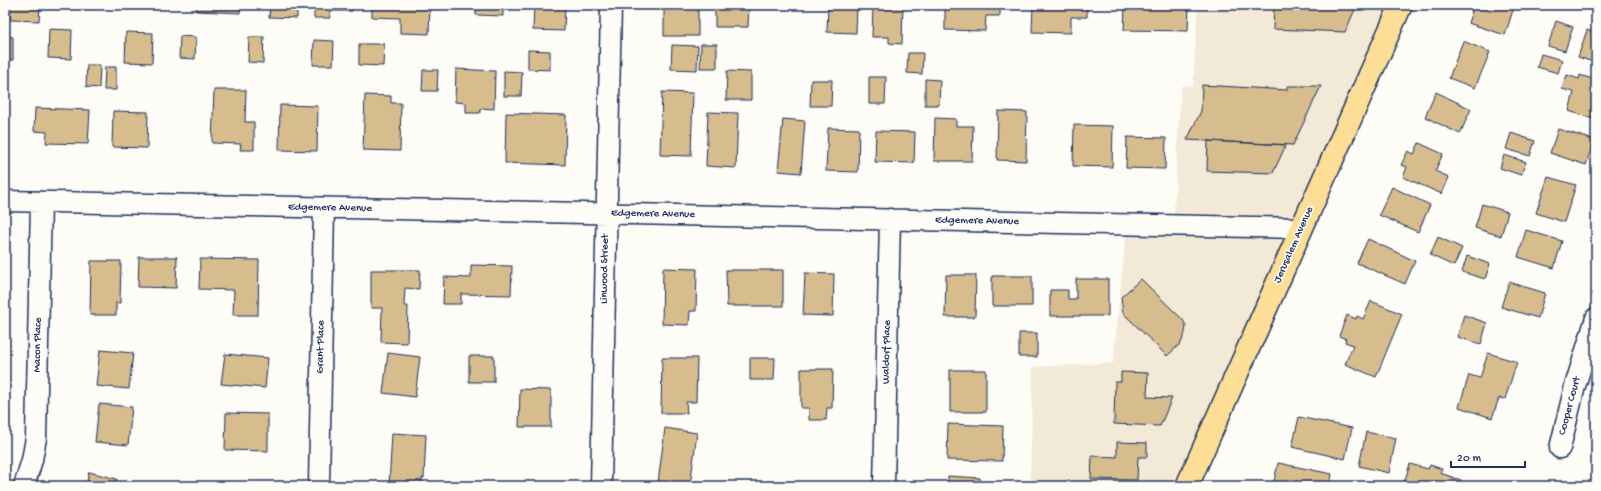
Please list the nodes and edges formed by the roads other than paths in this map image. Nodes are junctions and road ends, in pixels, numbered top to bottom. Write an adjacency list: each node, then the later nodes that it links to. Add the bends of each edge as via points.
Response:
1 (611, 5): 6 (street, Linwood Street)
2 (1401, 5): 8 (main road, Jerusalem Avenue)
3 (5, 201): 4 (street, Edgemere Avenue)
4 (41, 202): 5 (street, Edgemere Avenue); 11 (street, Macon Place, via 36,438)
5 (324, 208): 6 (street, Edgemere Avenue); 12 (street, Grant Place)
6 (606, 213): 7 (street, Edgemere Avenue); 13 (street, Linwood Street)
7 (890, 219): 8 (street, Edgemere Avenue); 14 (street, Waldorf Place)
8 (1302, 228): 15 (main road, Jerusalem Avenue)
9 (1596, 318): 10 (street, Cooper Court, via 1575,386)
10 (1560, 448)
11 (24, 486)
12 (319, 486)
13 (601, 486)
14 (884, 486)
15 (1187, 486)

